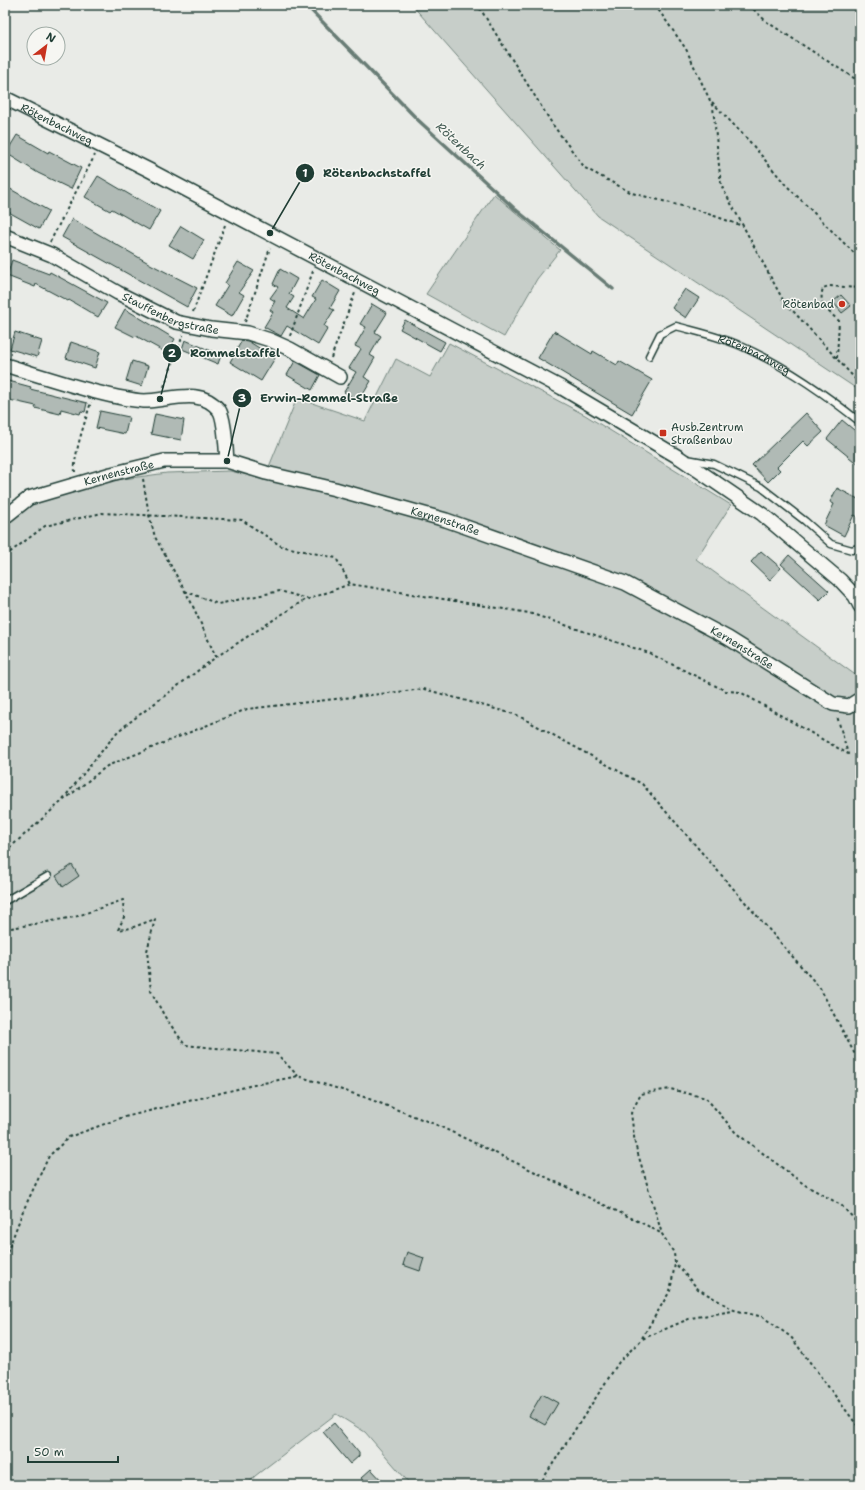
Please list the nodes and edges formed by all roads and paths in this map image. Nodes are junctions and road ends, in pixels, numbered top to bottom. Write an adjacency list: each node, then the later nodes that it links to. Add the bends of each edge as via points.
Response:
1 (474, 5): 9 (path, via 481,10 553,124 585,168 632,193 697,210)
2 (655, 5): 6 (path, via 686,49)
3 (749, 5): 4 (path, via 767,22)
4 (860, 82)
5 (5, 98): 7 (street, Rötenbachweg)
6 (710, 100): 9 (path, via 713,107 721,184); 14 (path, via 785,184)
7 (100, 145): 8 (street, Rötenbachweg); 12 (path)
8 (230, 213): 10 (street, Rötenbachweg); 17 (path)
9 (743, 226): 21 (path, via 783,300)
10 (274, 235): 13 (street, Rötenbachweg); 18 (path)
11 (5, 236): 12 (street, Stauffenbergstraße)
12 (45, 252): 17 (street, Stauffenbergstraße, via 124,296 176,322)
13 (318, 258): 15 (street, Rötenbachweg); 19 (path)
14 (860, 259)
15 (360, 281): 23 (path); 29 (street, Rötenbachweg, via 562,388)
16 (860, 288): 21 (path, via 823,288 823,306 839,321)
17 (188, 324): 18 (street, Stauffenbergstraße); 27 (path)
18 (241, 332): 19 (street, Stauffenbergstraße)
19 (286, 347): 23 (street, Stauffenbergstraße)
20 (649, 356): 28 (lane, Rötenbachweg, via 660,334 676,326 695,331 741,346 796,376)
21 (837, 359): 25 (path)
22 (5, 365): 26 (street)
23 (326, 369): 24 (street, Stauffenbergstraße)
24 (340, 377)
25 (860, 384)
26 (94, 391): 27 (street, via 120,398); 32 (path, via 74,467)
27 (160, 400): 30 (street, via 190,396 206,399 220,411)
28 (860, 422)
29 (680, 458): 35 (lane, Rötenbachweg, via 714,464 760,487 831,544 852,550); 40 (street, Rötenbachweg, via 762,514 840,580 855,596)
30 (227, 461): 31 (street, Kernenstraße, via 164,461); 43 (street, Kernenstraße, via 446,520 625,583 728,638)
31 (141, 467): 32 (street, Kernenstraße); 33 (path)
32 (76, 484): 34 (street, Kernenstraße, via 29,498)
33 (149, 515): 36 (path, via 102,513 45,526); 37 (path, via 242,520 281,546 336,558); 38 (path, via 155,538)
34 (5, 517)
35 (860, 548)
36 (5, 556)
37 (350, 584): 39 (path); 43 (path, via 529,613 642,651 726,691 740,692 848,754)
38 (185, 591): 39 (path, via 218,604 280,591); 41 (path)
39 (309, 599): 41 (path)
40 (860, 606)
41 (216, 657): 44 (path, via 118,731)
42 (860, 699): 43 (street, via 849,706)
43 (833, 704)
44 (60, 803): 45 (path); 49 (path, via 107,766 247,709 424,689 517,715 642,784 820,988)
45 (5, 852)
46 (48, 876): 47 (lane)
47 (5, 901)
48 (5, 929): 50 (path, via 75,917 123,900 124,917 118,930 155,919 147,951 150,991 185,1045 277,1054)
49 (860, 1064)
50 (298, 1076): 52 (path, via 364,1097 437,1125); 53 (path, via 121,1118 69,1137 49,1156)
51 (860, 1225): 52 (path, via 841,1205 805,1185 736,1133 706,1098 670,1089 641,1094 631,1113 635,1144)
52 (662, 1234): 54 (path, via 674,1253)
53 (5, 1258)
54 (675, 1264): 55 (path, via 698,1289); 56 (path, via 670,1291)
55 (734, 1310): 56 (path, via 691,1318); 57 (path, via 763,1317 791,1338)
56 (642, 1339): 58 (path, via 619,1362)
57 (860, 1429)
58 (539, 1485)

